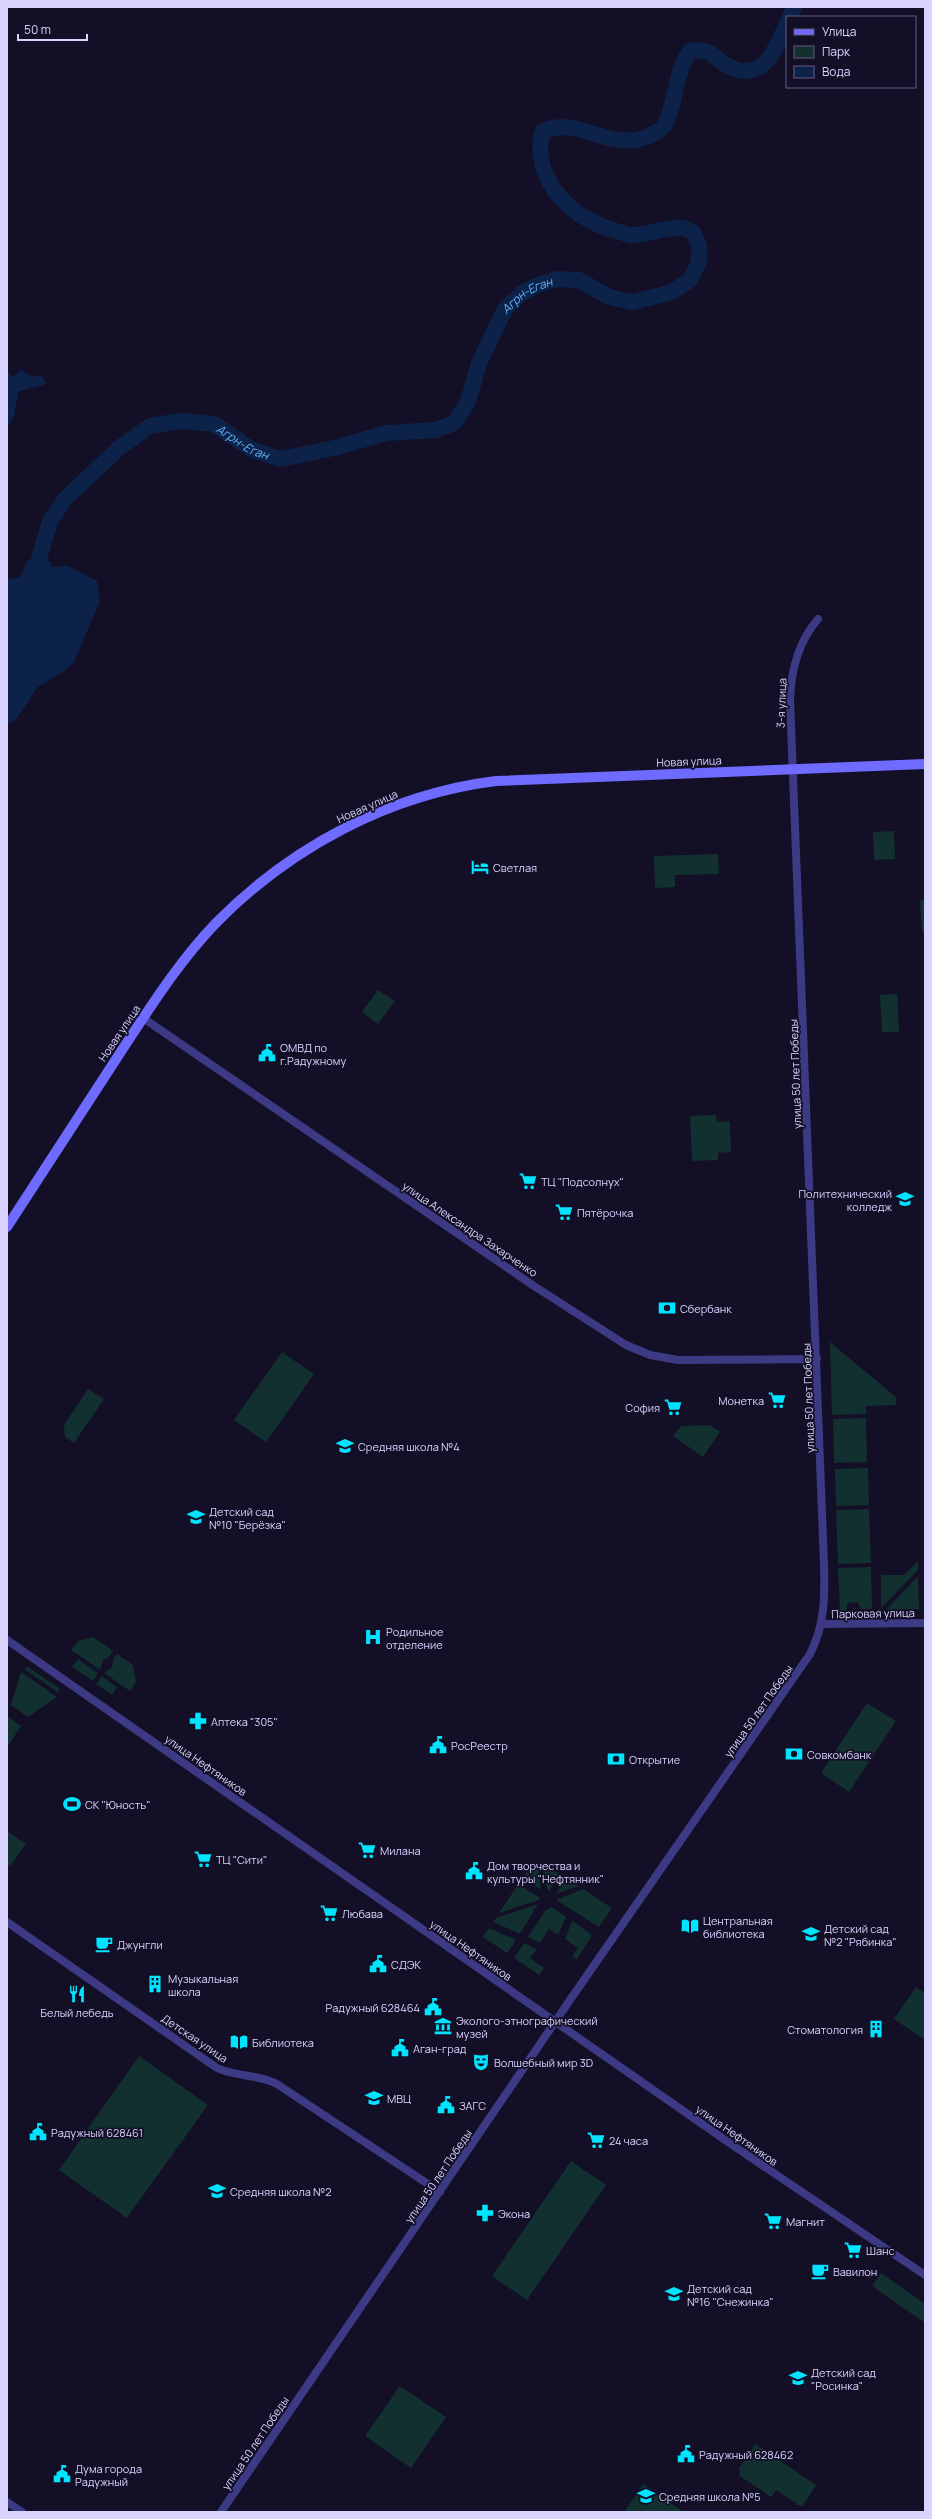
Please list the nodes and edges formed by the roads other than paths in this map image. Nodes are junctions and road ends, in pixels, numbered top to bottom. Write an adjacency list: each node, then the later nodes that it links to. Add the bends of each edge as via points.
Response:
1 (818, 619): 3 (street, 3-я улица, via 802,643 791,681 790,716)
2 (925, 764): 3 (street, Новая улица)
3 (794, 769): 4 (street, Новая улица, via 496,781 459,786 401,803 316,844 256,886 216,922); 6 (street, улица 50 лет Победы)
4 (143, 1018): 5 (street, Новая улица); 6 (street, улица Александра Захарченко, via 528,1282 626,1345 650,1355 678,1360)
5 (7, 1227)
6 (817, 1359): 8 (street, улица 50 лет Победы, via 825,1586)
7 (925, 1623): 8 (street, Парковая улица)
8 (822, 1624): 11 (street, улица 50 лет Победы, via 810,1654)
9 (7, 1640): 11 (street, улица Нефтяников)
10 (7, 1922): 12 (street, Детская улица, via 217,2068 231,2073 261,2077 277,2084)
11 (555, 2022): 12 (street, улица 50 лет Победы); 13 (street, улица Нефтяников)
12 (440, 2192): 16 (street, улица 50 лет Победы)
13 (925, 2275)
14 (7, 2502): 15 (street)
15 (22, 2512)
16 (221, 2512)

